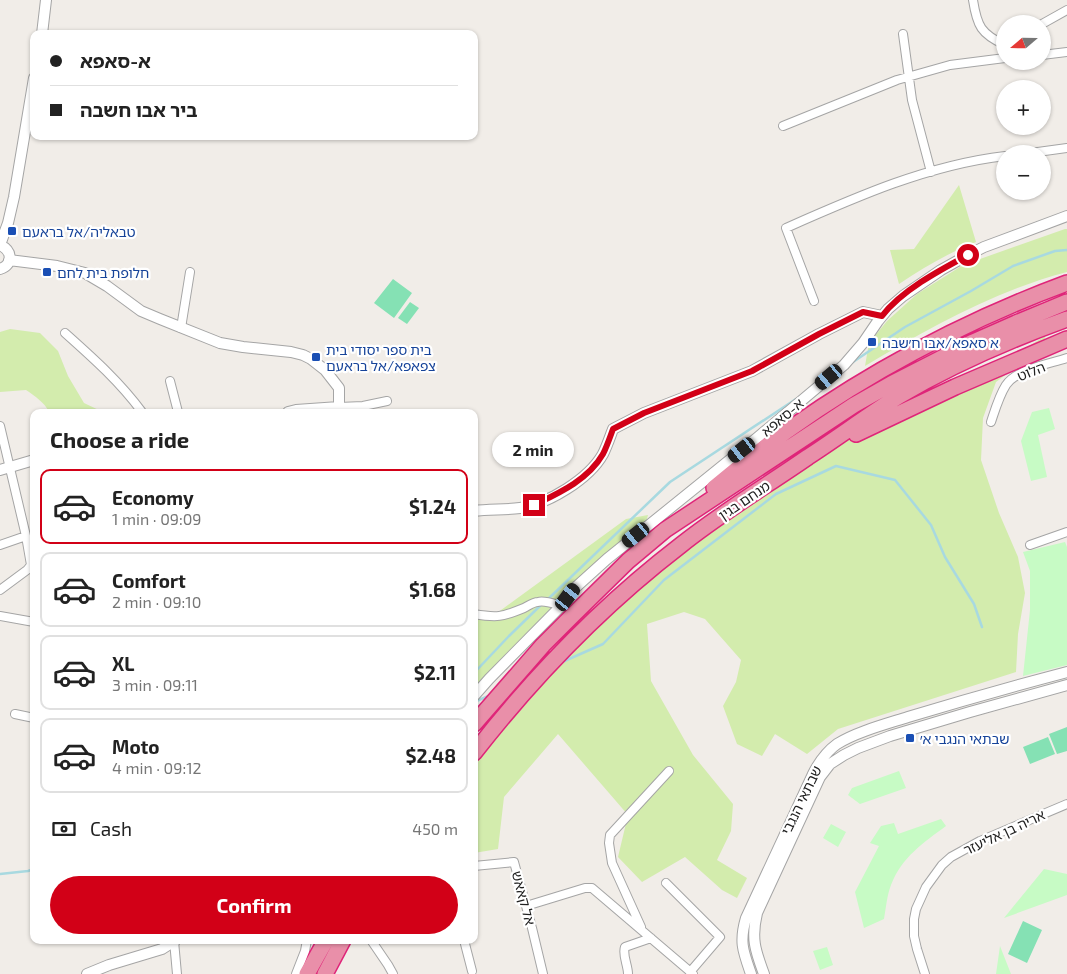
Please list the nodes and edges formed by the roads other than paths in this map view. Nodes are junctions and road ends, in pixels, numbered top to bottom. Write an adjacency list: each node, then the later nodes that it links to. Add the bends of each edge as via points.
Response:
1 (46, 0): 5 (street)
2 (973, 0): 7 (street, via 979,25)
3 (1067, 10): 4 (street)
4 (1051, 19)
5 (42, 30)
6 (903, 34): 11 (street)
7 (996, 41)
8 (1067, 52): 9 (street)
9 (1051, 54)
10 (996, 59): 11 (street, via 950,65)
11 (910, 77): 13 (street); 17 (street, via 912,100)
12 (30, 101): 19 (street, via 12,206)
13 (783, 126)
14 (1067, 148): 15 (street)
15 (1051, 150)
16 (996, 157): 17 (street, via 955,164)
17 (931, 172): 24 (street, via 862,195 786,228)
18 (1067, 216): 26 (street, א-סאפא, via 961,259 918,285)
19 (0, 245): 20 (street, via 9,252)
20 (9, 260): 21 (street); 28 (street, via 86,273 141,310)
21 (0, 269)
22 (190, 272): 28 (street)
23 (1067, 283): 44 (highway, via 928,343 864,380 790,428)
24 (814, 301)
25 (1067, 302): 44 (highway, מנחם בגין, via 973,342 892,384)
26 (882, 316): 43 (street, via 863,312 752,371 644,413 613,429 602,455 566,490 534,505); 52 (street, א-סאפא, via 844,365 607,559 576,587)
27 (1067, 319): 40 (highway, מנחם בגין, via 925,382 871,414)
28 (181, 328): 34 (street, via 220,343 291,352 311,359 339,388)
29 (65, 333): 35 (street, via 105,369)
30 (1067, 339): 40 (highway, via 955,387)
31 (1067, 358): 38 (street, הלוט, via 1013,377 1002,393)
32 (170, 381): 36 (street)
33 (387, 401): 34 (street)
34 (339, 407): 37 (street)
35 (140, 409)
36 (177, 409)
37 (310, 409)
38 (991, 422)
39 (0, 426): 42 (street)
40 (808, 458): 62 (highway, מנחם בגין, via 715,519 639,578 541,674)
41 (30, 461): 42 (street)
42 (5, 468): 46 (street)
43 (478, 511)
44 (665, 530): 61 (highway, מנחם בגין, via 571,617)
45 (1067, 532): 48 (street)
46 (26, 536): 47 (street); 49 (street)
47 (0, 545)
48 (1030, 545)
49 (30, 559)
50 (30, 566): 51 (street)
51 (0, 590)
52 (561, 606): 53 (street, via 544,601 505,616); 58 (street, א-סאפא)
53 (478, 615)
54 (0, 616): 55 (street)
55 (30, 621)
56 (1067, 672): 87 (street, שבתאי הנגבי, via 886,724 842,741 827,752 813,774 746,918 742,941)
57 (1067, 685): 88 (street, שבתאי הנגבי, via 890,736 851,751 830,764 820,777 757,913 754,939)
58 (478, 691)
59 (14, 714): 60 (street)
60 (30, 717)
61 (478, 719)
62 (478, 748)
63 (669, 771): 68 (street, via 610,835 612,863)
64 (1067, 804): 89 (street, אריה בן אליעזר, via 980,841 942,865 926,887 914,918 914,936)
65 (478, 866): 67 (street, אל קאאש, via 514,862)
66 (666, 883): 78 (street, via 720,937)
67 (526, 906): 68 (street, via 592,888); 85 (street, אל קאאש)
68 (643, 931): 69 (street)
69 (651, 938): 78 (street); 86 (street, via 625,947 623,952)
70 (170, 944): 79 (street)
71 (175, 944): 80 (street)
72 (306, 944): 81 (street)
73 (324, 944): 82 (highway)
74 (341, 944): 83 (highway)
75 (374, 944): 84 (street)
76 (465, 944): 77 (street)
77 (472, 972)
78 (692, 973)
79 (87, 974)
80 (178, 974)
81 (296, 974)
82 (307, 974)
83 (324, 974)
84 (393, 974)
85 (543, 974)
86 (628, 974)
87 (751, 974)
88 (764, 974)
89 (925, 974)

